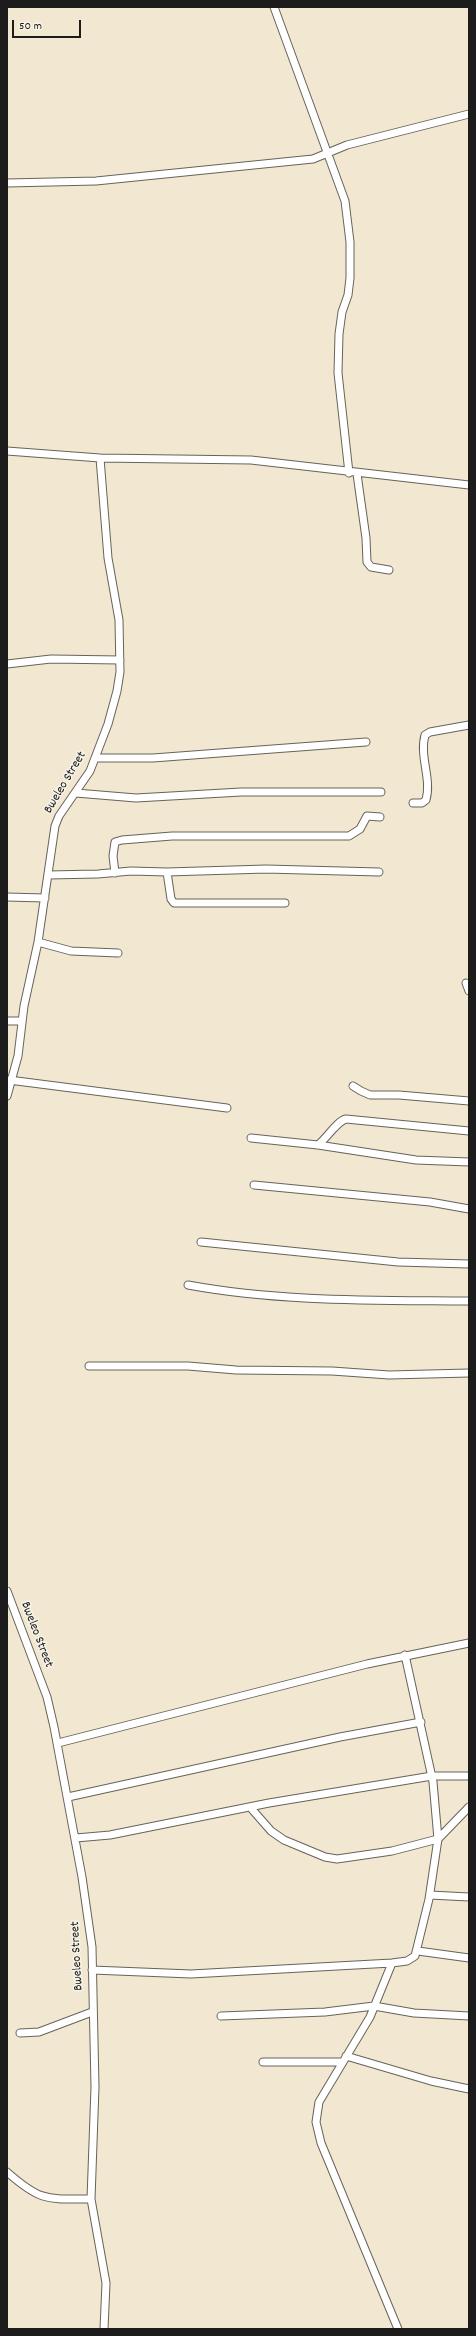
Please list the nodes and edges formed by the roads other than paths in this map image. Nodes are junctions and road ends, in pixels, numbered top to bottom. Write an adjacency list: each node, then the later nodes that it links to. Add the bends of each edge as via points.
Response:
1 (274, 7): 3 (street)
2 (469, 114): 3 (street)
3 (328, 152): 4 (street, via 313,159 96,181); 7 (street, via 345,201 350,242 348,295 342,312 338,373)
4 (7, 183)
5 (7, 451): 6 (street)
6 (100, 458): 7 (street, via 251,460); 11 (street, Bweleo Street, via 108,558 119,620)
7 (349, 473): 8 (street)
8 (357, 474): 9 (street); 10 (street, via 367,562 371,567)
9 (469, 485)
10 (389, 570)
11 (120, 660): 12 (street, via 51,659); 15 (street, Bweleo Street, via 117,691)
12 (7, 664)
13 (469, 725): 18 (street, via 425,735 428,795 422,803)
14 (366, 742): 15 (street, via 152,758)
15 (96, 758): 17 (street, Bweleo Street)
16 (381, 792): 17 (street, via 241,792 136,798)
17 (76, 793): 23 (street, Bweleo Street, via 55,826)
18 (413, 803)
19 (380, 817): 22 (street, via 367,816 360,829 349,836 172,836 122,840 115,842 113,848)
20 (167, 872): 21 (street, via 266,869); 22 (street); 26 (street, via 171,899 174,903)
21 (379, 872)
22 (115, 873): 23 (street)
23 (48, 875): 25 (street, Bweleo Street)
24 (7, 897): 25 (street)
25 (45, 898): 27 (street, Bweleo Street)
26 (285, 903)
27 (38, 942): 28 (street, via 71,951); 32 (street, Bweleo Street)
28 (118, 952)
29 (466, 983): 30 (street)
30 (469, 991)
31 (7, 1021): 32 (street)
32 (22, 1021): 33 (street, Bweleo Street, via 18,1056)
33 (9, 1080): 35 (street, Bweleo Street); 37 (street)
34 (354, 1086): 36 (street, via 370,1095)
35 (7, 1096)
36 (469, 1101)
37 (227, 1108)
38 (469, 1131): 40 (street, via 346,1119 339,1122 330,1135)
39 (251, 1138): 40 (street)
40 (318, 1145): 41 (street, via 416,1160)
41 (469, 1162)
42 (254, 1185): 43 (street, via 430,1202)
43 (469, 1209)
44 (201, 1242): 45 (street, via 383,1260)
45 (469, 1264)
46 (188, 1284): 47 (street, via 230,1293 284,1298)
47 (469, 1301)
48 (89, 1366): 49 (street, via 332,1370 389,1375)
49 (469, 1373)
50 (7, 1591): 54 (street, Bweleo Street, via 46,1697)
51 (469, 1643): 52 (street)
52 (405, 1655): 53 (street); 54 (street, via 227,1698)
53 (421, 1722): 55 (street); 57 (street, via 340,1737)
54 (58, 1743): 57 (street, Bweleo Street)
55 (432, 1776): 56 (street); 58 (street); 61 (street)
56 (469, 1776)
57 (68, 1797): 60 (street, Bweleo Street)
58 (250, 1807): 60 (street, via 110,1835); 61 (street, via 271,1831 284,1840 326,1857 350,1858 392,1851)
59 (469, 1807): 61 (street)
60 (76, 1838): 67 (street, Bweleo Street, via 92,1947)
61 (438, 1839): 62 (street)
62 (430, 1895): 63 (street); 64 (street)
63 (469, 1897)
64 (418, 1951): 65 (street); 66 (street, via 407,1961)
65 (469, 1958)
66 (392, 1963): 67 (street, via 191,1974); 68 (street)
67 (92, 1970): 69 (street, Bweleo Street)
68 (374, 2006): 70 (street, via 325,2012); 71 (street, via 414,2014); 73 (street)
69 (92, 2012): 72 (street, via 39,2032); 78 (street, Bweleo Street, via 95,2087)
70 (221, 2016)
71 (469, 2016)
72 (20, 2034)
73 (346, 2056): 75 (street); 76 (street, via 408,2075)
74 (263, 2062): 75 (street)
75 (342, 2062): 80 (street, via 319,2102 316,2122 321,2143)
76 (469, 2089)
77 (7, 2172): 78 (street, via 28,2191 38,2196)
78 (91, 2199): 79 (street, Bweleo Street, via 106,2283)
79 (104, 2329)
80 (398, 2329)

